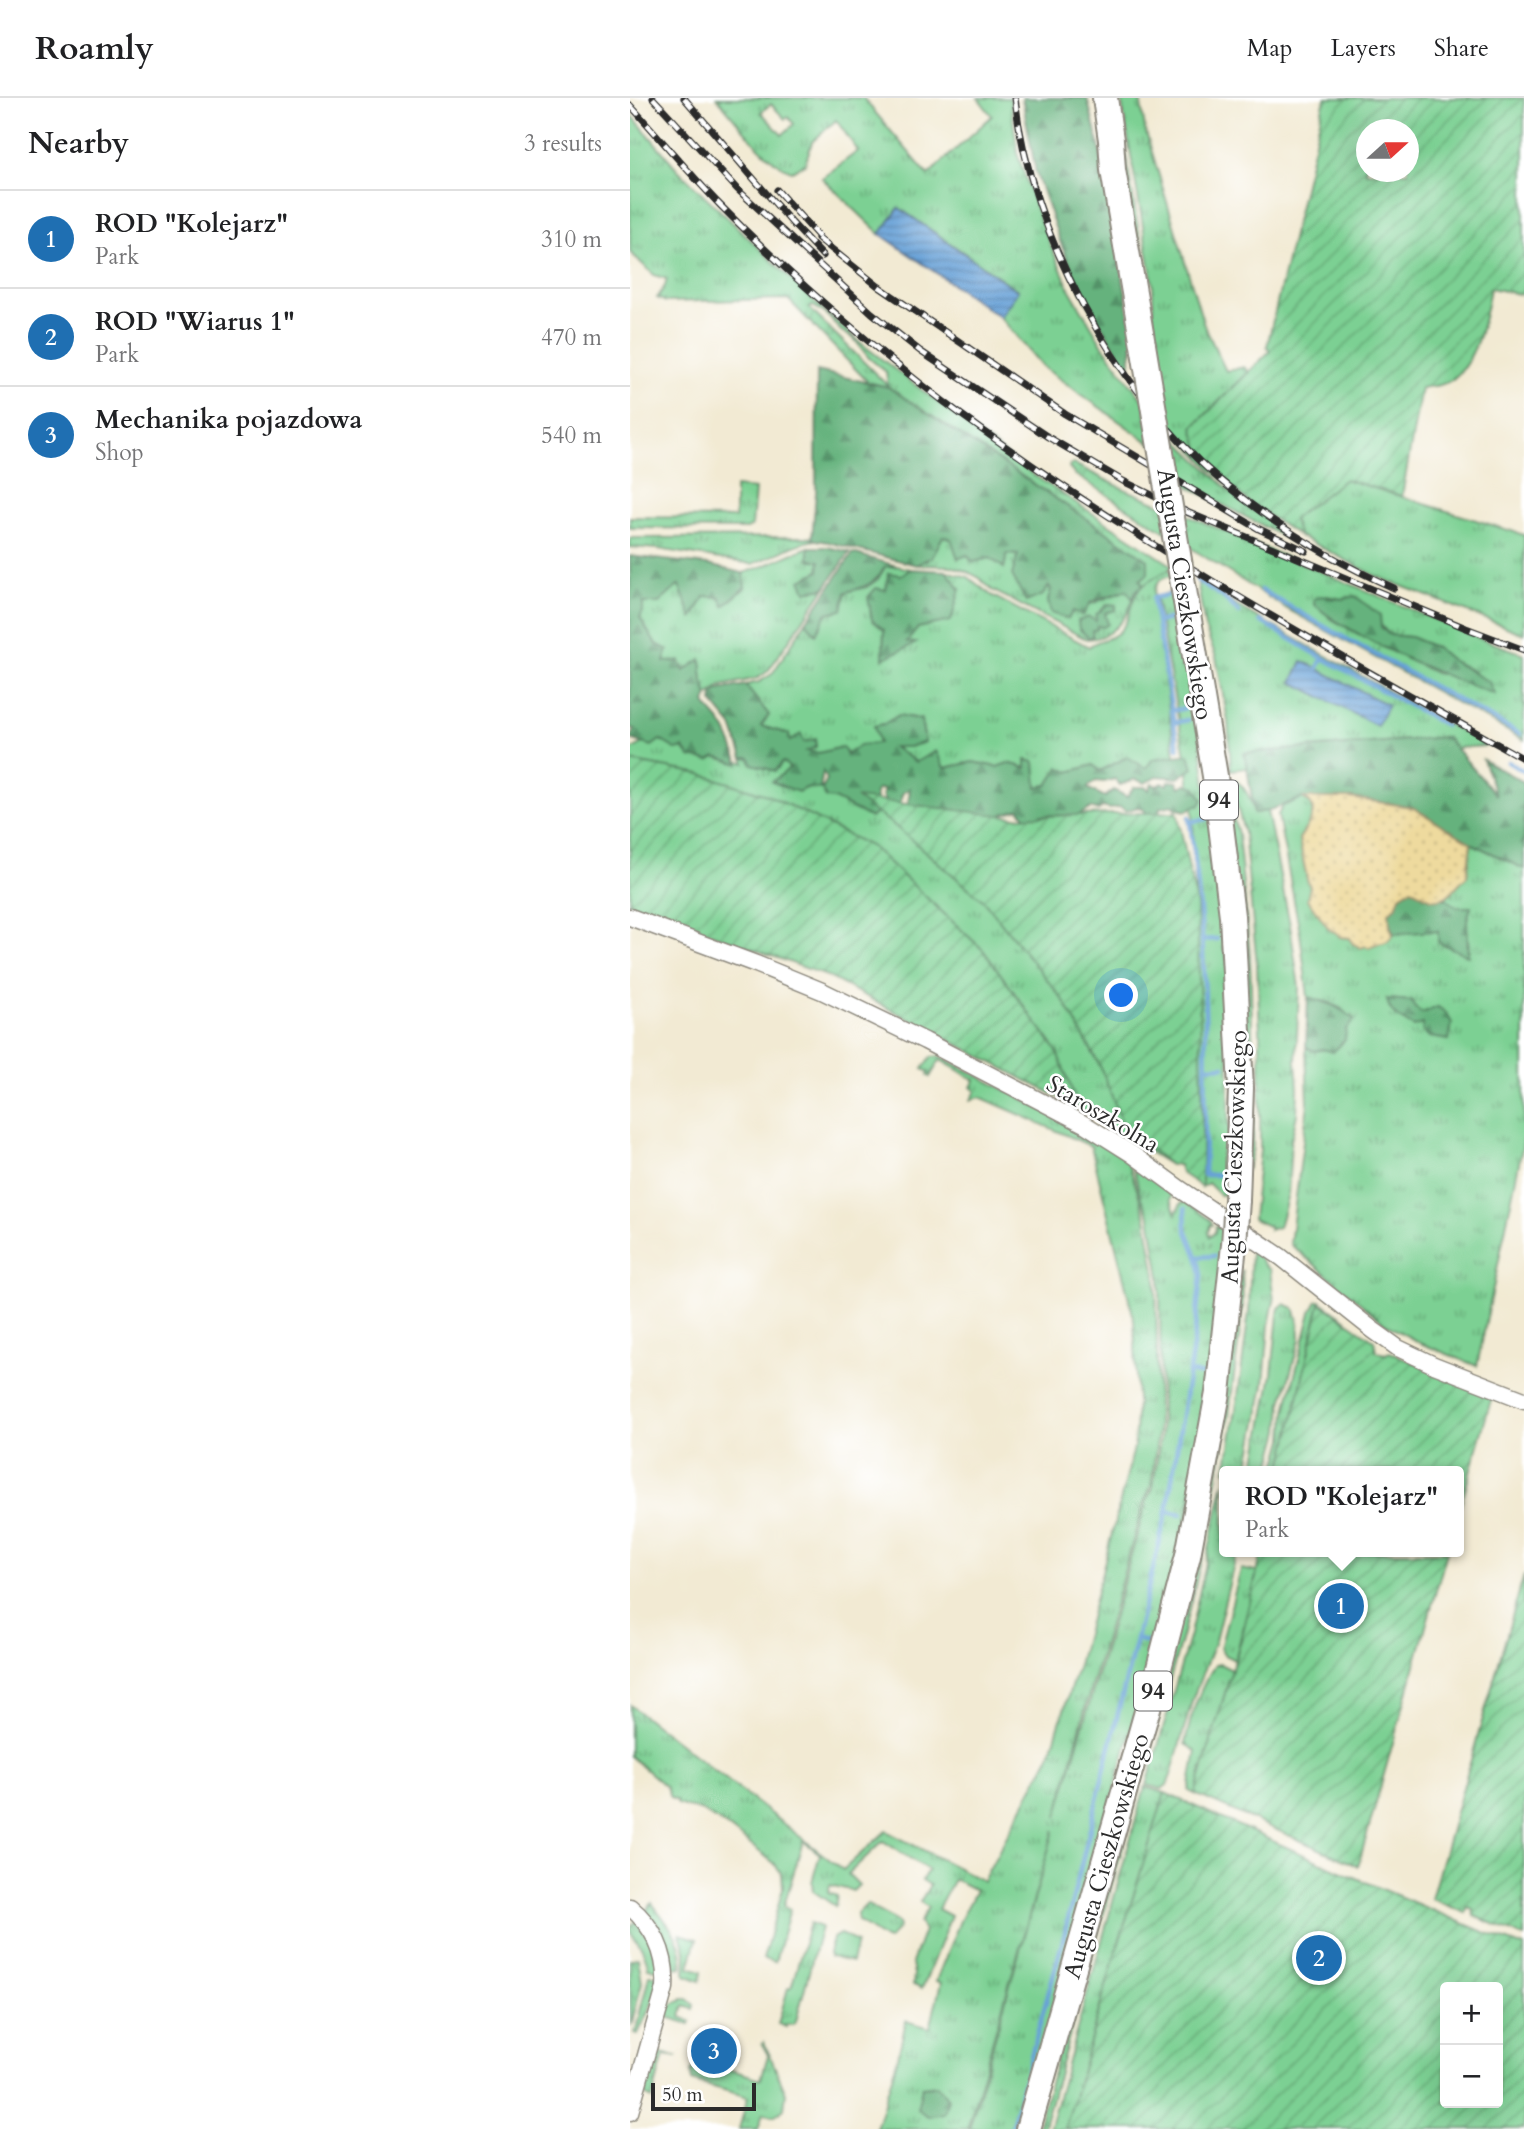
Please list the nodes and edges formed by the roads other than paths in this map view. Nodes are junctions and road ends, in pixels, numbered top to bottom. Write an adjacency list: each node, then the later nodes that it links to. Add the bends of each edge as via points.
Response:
1 (1090, 98): 3 (main road, Augusta Cieszkowskiego / 94)
2 (1105, 98): 3 (main road, Augusta Cieszkowskiego / 94)
3 (1113, 170): 8 (main road, Augusta Cieszkowskiego / 94, bridge, via 1215,776 1232,916 1241,1087 1237,1200 1218,1393 1188,1555)
4 (630, 917): 5 (street, Staroszkolna, via 822,991 1086,1125 1281,1257 1398,1348)
5 (1524, 1401)
6 (630, 1908): 7 (street, via 658,1941 666,1971)
7 (630, 2112)
8 (1028, 2129)

